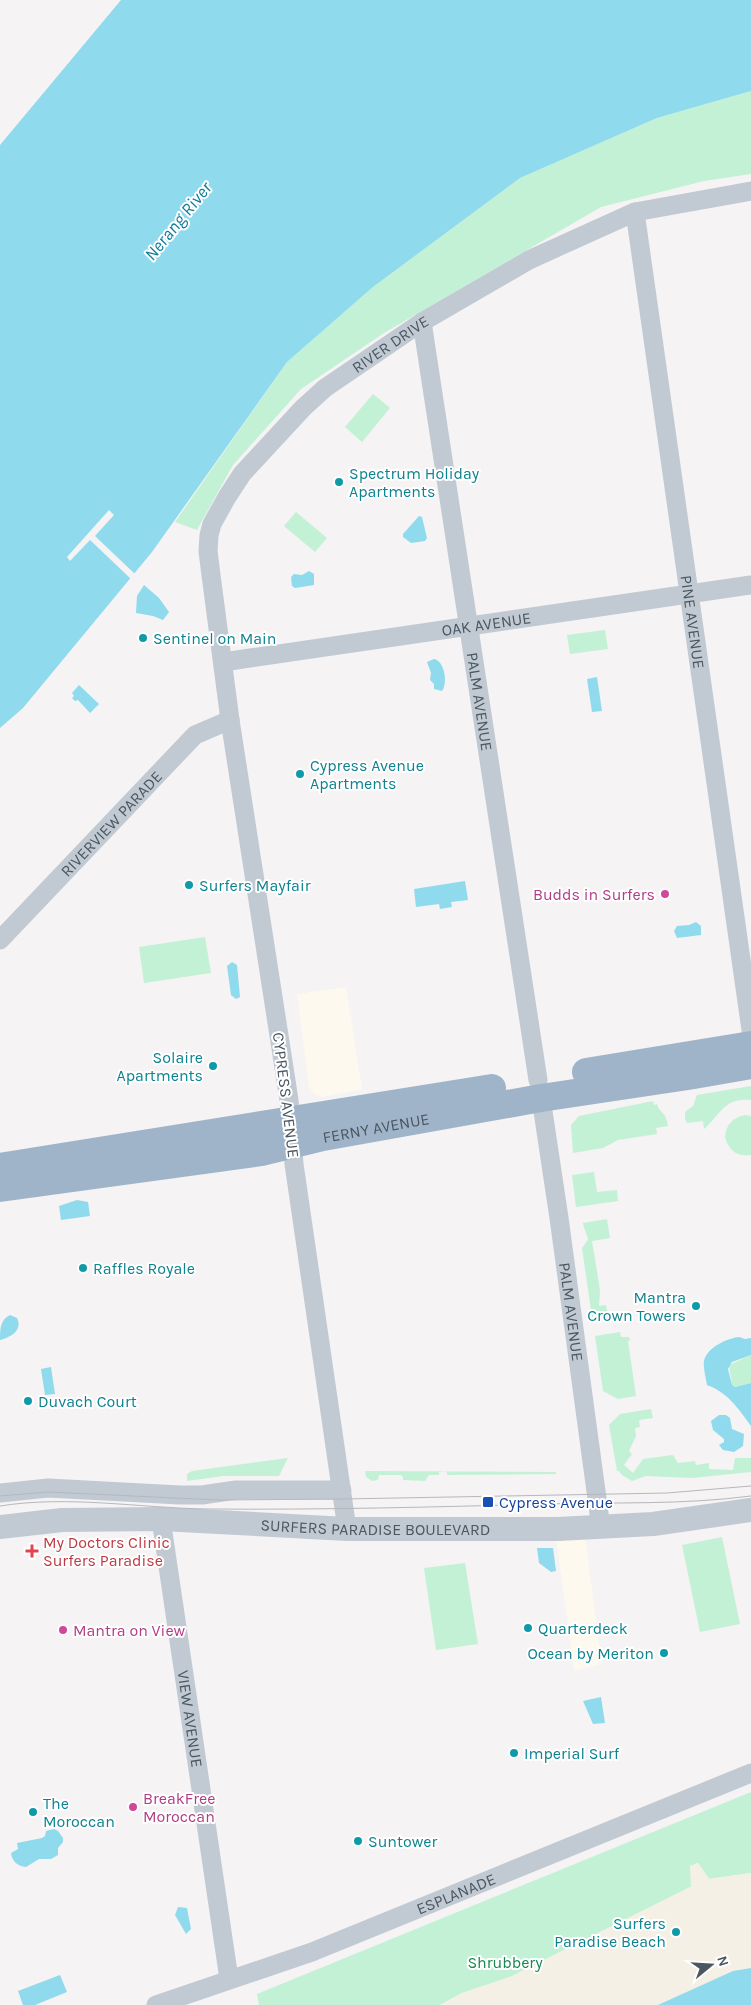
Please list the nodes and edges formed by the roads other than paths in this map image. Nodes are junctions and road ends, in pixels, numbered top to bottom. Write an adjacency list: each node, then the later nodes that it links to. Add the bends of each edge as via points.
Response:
1 (751, 191): 2 (street, RIVER DRIVE)
2 (635, 212): 3 (street, RIVER DRIVE, via 529,260); 5 (street, PINE AVENUE)
3 (422, 322): 6 (street, PALM AVENUE); 7 (street, RIVER DRIVE, via 325,388 242,474 227,497 212,524 208,551)
4 (751, 585): 5 (street, OAK AVENUE)
5 (688, 594): 6 (street, OAK AVENUE); 10 (street, PINE AVENUE)
6 (468, 626): 7 (street, OAK AVENUE); 13 (street, PALM AVENUE)
7 (223, 662): 8 (street, CYPRESS AVENUE)
8 (230, 720): 9 (street, RIVERVIEW PARADE, via 196,735); 14 (street, CYPRESS AVENUE)
9 (0, 940)
10 (751, 1030)
11 (751, 1045): 13 (highway, FERNY AVENUE)
12 (751, 1065): 13 (highway, FERNY AVENUE, via 688,1076)
13 (540, 1089): 14 (highway, FERNY AVENUE, via 323,1137); 22 (street, PALM AVENUE)
14 (292, 1132): 15 (highway, FERNY AVENUE); 16 (highway, FERNY AVENUE, via 262,1152); 17 (street, CYPRESS AVENUE)
15 (0, 1167)
16 (0, 1188)
17 (342, 1490): 18 (street, via 236,1490 180,1495 48,1488); 23 (street, CYPRESS AVENUE)
18 (0, 1493)
19 (751, 1510): 22 (street, SURFERS PARADISE BOULEVARD)
20 (161, 1519): 21 (street, SURFERS PARADISE BOULEVARD, via 62,1520); 23 (street, SURFERS PARADISE BOULEVARD); 25 (street, VIEW AVENUE)
21 (0, 1528)
22 (600, 1528): 23 (street, SURFERS PARADISE BOULEVARD)
23 (347, 1529)
24 (751, 1773): 25 (street, ESPLANADE, via 312,1952)
25 (229, 1979): 26 (street, ESPLANADE)
26 (156, 2005)

